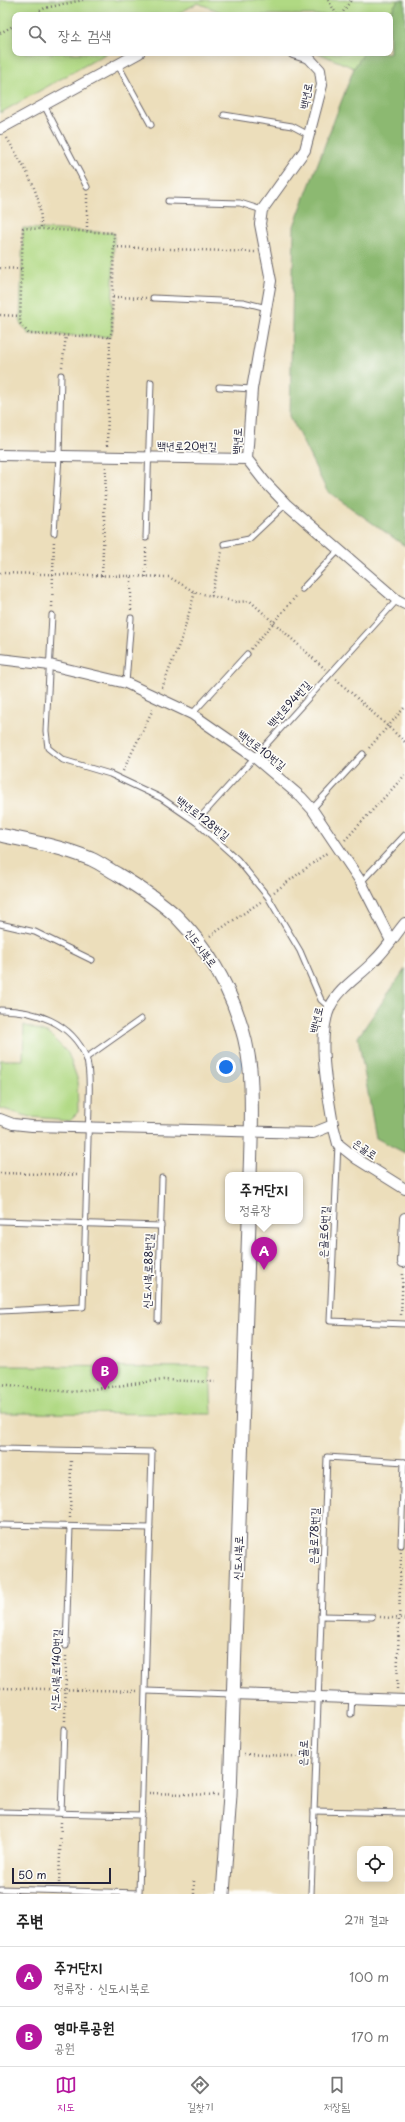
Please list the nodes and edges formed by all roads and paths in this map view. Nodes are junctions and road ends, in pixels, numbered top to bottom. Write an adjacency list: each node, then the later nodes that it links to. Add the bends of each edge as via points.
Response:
1 (83, 0): 4 (path)
2 (328, 0): 5 (path)
3 (351, 0): 6 (path)
4 (39, 12)
5 (335, 12)
6 (343, 12)
7 (12, 27): 8 (path)
8 (0, 33)
9 (134, 56): 11 (street)
10 (303, 56): 16 (street, 백년로, via 309,58 320,70 322,85)
11 (118, 65): 12 (street); 14 (lane)
12 (44, 105): 15 (street); 17 (lane)
13 (224, 115): 16 (lane, via 292,126)
14 (151, 125)
15 (1, 129): 20 (path, via 37,192 42,211)
16 (309, 134): 19 (street, 백년로, via 305,150)
17 (87, 187): 21 (path)
18 (168, 201): 19 (lane, via 240,202)
19 (262, 210): 23 (street, 백년로, via 260,224)
20 (41, 229): 21 (path); 25 (path, via 23,228)
21 (87, 231): 22 (path, via 114,233)
22 (114, 247): 23 (path); 26 (path)
23 (266, 252): 28 (street, 백년로, via 272,281)
24 (0, 268): 25 (path)
25 (22, 269): 30 (path)
26 (113, 297): 27 (path); 31 (path, via 110,337)
27 (153, 298): 28 (lane, via 243,302)
28 (267, 308): 35 (street, 백년로)
29 (0, 316): 30 (path)
30 (20, 316): 31 (path, via 20,323 29,334)
31 (66, 336): 32 (path)
32 (61, 375): 37 (lane)
33 (151, 382): 38 (lane, 백년로20번길)
34 (219, 387): 35 (lane)
35 (252, 389): 39 (street, 백년로)
36 (0, 455): 37 (street, 백년로20번길)
37 (59, 456): 38 (street, 백년로20번길); 41 (lane)
38 (150, 458): 39 (street, 백년로20번길); 42 (lane, 백년로20번길)
39 (247, 459): 40 (street, 백년로)
40 (286, 504): 43 (lane, via 249,540); 44 (street, 백년로)
41 (54, 533): 46 (path)
42 (146, 538): 48 (path)
43 (224, 544): 50 (path)
44 (340, 549): 49 (lane); 51 (street, 백년로)
45 (0, 574): 46 (path)
46 (53, 575): 47 (path); 52 (path)
47 (131, 576): 48 (path); 53 (path)
48 (146, 577): 50 (path, via 169,577 195,592)
49 (302, 589): 54 (path)
50 (211, 596): 54 (path, via 236,602 250,601)
51 (401, 602): 58 (lane, 백년로94번길)
52 (52, 615): 57 (lane)
53 (131, 618): 59 (lane)
54 (274, 622): 55 (path); 58 (path)
55 (247, 654): 61 (lane)
56 (0, 659): 57 (street, 백년로10번길)
57 (50, 665): 59 (street, 백년로10번길); 68 (lane, 백년로128번길, via 46,731 48,748 63,760 110,774 161,798)
58 (330, 674): 62 (path); 65 (lane, 백년로94번길)
59 (126, 683): 61 (street, 백년로10번길)
60 (405, 707): 62 (path)
61 (192, 714): 65 (street, 백년로10번길)
62 (388, 727): 63 (path); 64 (path)
63 (405, 742)
64 (363, 754): 67 (lane)
65 (254, 758): 67 (street, 백년로10번길); 68 (lane, 백년로94번길)
66 (405, 775): 71 (path, via 347,839)
67 (312, 809): 71 (street, 백년로10번길)
68 (196, 822): 73 (lane, 백년로128번길, via 237,859)
69 (0, 835): 77 (street, 신도시북로, via 43,844 91,859 138,886 176,916)
70 (405, 835): 72 (lane)
71 (338, 845): 72 (street, 백년로10번길); 73 (path)
72 (361, 882): 76 (street, 백년로10번길)
73 (268, 896): 77 (path); 79 (lane, 백년로128번길, via 300,951 321,1000)
74 (405, 923): 76 (street, 백년로)
75 (0, 924): 78 (lane, via 35,932)
76 (391, 941): 79 (street, 백년로, via 375,960 342,990)
77 (200, 943): 86 (street, 신도시북로, via 217,969 239,1018 250,1068)
78 (92, 960)
79 (330, 1008): 84 (street, 백년로, via 324,1035 324,1056)
80 (0, 1010): 82 (lane, via 39,1015 59,1025 76,1042)
81 (141, 1019): 82 (lane)
82 (86, 1058): 85 (lane, via 89,1074)
83 (0, 1119): 85 (street, via 26,1126)
84 (333, 1125): 86 (street, via 313,1133); 87 (street, 은골로)
85 (89, 1128): 86 (street); 90 (lane)
86 (252, 1133): 88 (street, 신도시북로)
87 (338, 1144): 92 (street, 은골로); 101 (lane, 은골로6번길, via 330,1321)
88 (250, 1172)
89 (0, 1173): 90 (path)
90 (87, 1176): 95 (lane)
91 (162, 1178): 97 (lane)
92 (405, 1189)
93 (405, 1218): 98 (street)
94 (0, 1221): 95 (lane, 신도시북로88번길)
95 (86, 1224): 97 (lane, 신도시북로88번길); 99 (lane, via 83,1307)
96 (249, 1224): 119 (street, 신도시북로)
97 (161, 1226): 100 (lane, 신도시북로88번길)
98 (403, 1262): 101 (path)
99 (0, 1311)
100 (158, 1320)
101 (403, 1324)
102 (215, 1382): 103 (path, via 163,1380 71,1392)
103 (0, 1384)
104 (0, 1449): 105 (lane)
105 (71, 1450): 108 (path); 109 (lane, via 152,1452)
106 (405, 1462): 110 (lane); 111 (lane, 은골로78번길, via 327,1457)
107 (0, 1525): 108 (lane)
108 (70, 1527): 109 (lane); 115 (lane, 신도시북로140번길)
109 (150, 1528): 118 (lane)
110 (401, 1544): 113 (path)
111 (321, 1616): 112 (lane); 120 (lane, 은골로78번길)
112 (372, 1617): 113 (path)
113 (399, 1618): 114 (path); 122 (path)
114 (405, 1618)
115 (66, 1646): 117 (path, 신도시북로140번길)
116 (0, 1688): 117 (path)
117 (65, 1690): 118 (path); 124 (path, 신도시북로140번길)
118 (146, 1691): 119 (lane); 127 (lane)
119 (233, 1694): 120 (street); 125 (street, 신도시북로)
120 (317, 1696): 121 (street); 126 (lane, 은골로)
121 (352, 1697): 122 (street); 123 (lane)
122 (401, 1700)
123 (351, 1714)
124 (64, 1729): 131 (lane)
125 (231, 1754): 126 (path); 128 (street, 신도시북로)
126 (315, 1757): 129 (lane, 은골로)
127 (142, 1793): 128 (path); 133 (lane)
128 (230, 1795): 138 (street, 신도시북로)
129 (314, 1811): 132 (lane); 139 (lane, 은골로)
130 (0, 1812): 131 (lane)
131 (61, 1813): 133 (lane); 136 (path)
132 (405, 1813)
133 (142, 1815): 136 (lane, via 139,1893)
134 (194, 1878): 137 (path)
135 (0, 1889): 136 (lane)
136 (59, 1891)
137 (194, 1894)
138 (223, 1894)
139 (311, 1894)

